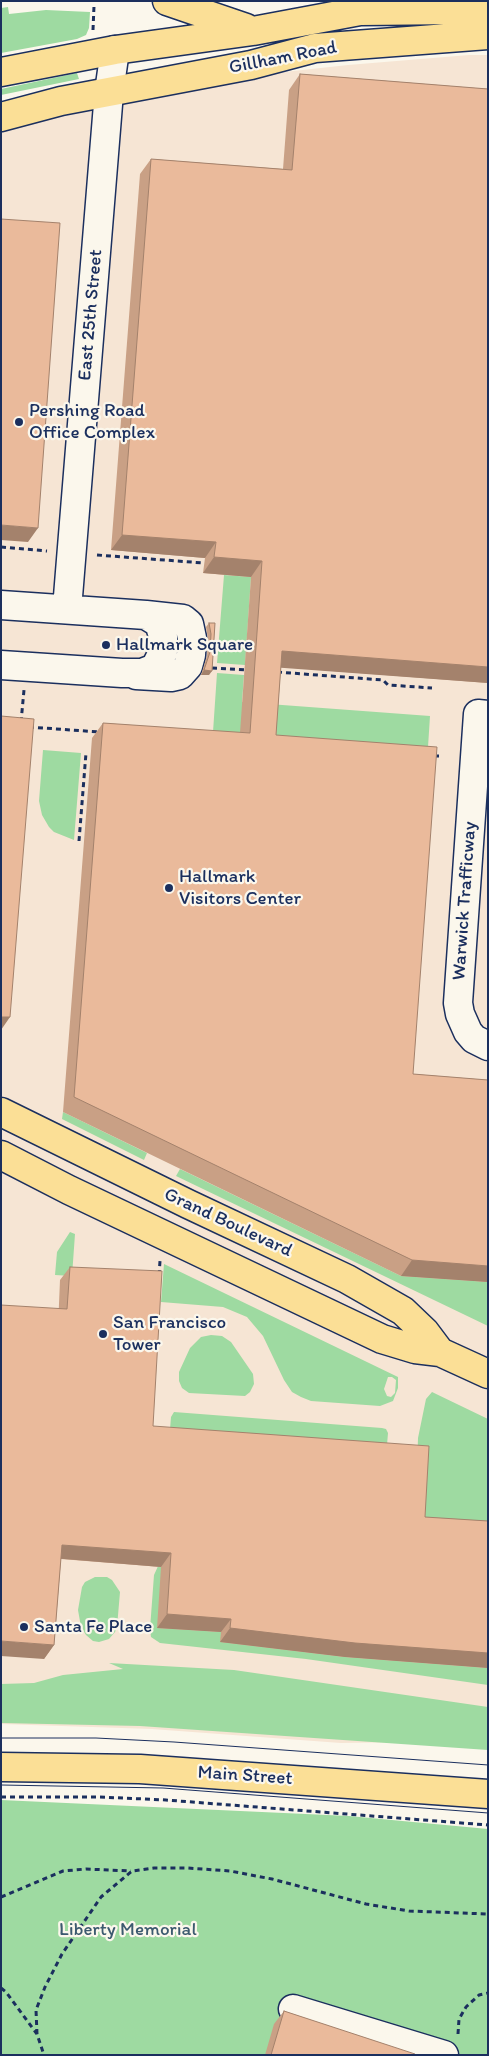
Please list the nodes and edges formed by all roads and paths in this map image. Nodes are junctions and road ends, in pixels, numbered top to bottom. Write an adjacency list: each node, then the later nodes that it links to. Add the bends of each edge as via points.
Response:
1 (167, 1): 6 (main road)
2 (395, 1): 4 (main road, Gillham Road)
3 (94, 6): 5 (path)
4 (475, 12): 6 (main road, Gillham Road, via 360,11)
5 (94, 30)
6 (253, 31): 8 (main road); 9 (main road, Gillham Road)
7 (488, 35): 8 (main road, Gillham Road)
8 (315, 48): 11 (main road, Gillham Road, via 251,65)
9 (115, 50): 10 (main road, Gillham Road); 11 (street, East 25th Street)
10 (1, 72)
11 (110, 92): 12 (main road, Gillham Road); 18 (street, East 25th Street)
12 (1, 116)
13 (1, 547): 14 (path)
14 (47, 551)
15 (97, 554): 16 (path)
16 (204, 563)
17 (1, 605): 18 (street)
18 (67, 609): 19 (street, via 146,615 159,623 163,636 162,652 155,668 142,673 122,674)
19 (1, 665)
20 (209, 668): 21 (path)
21 (256, 671)
22 (276, 672): 23 (path, via 383,680 388,684)
23 (432, 688)
24 (24, 689): 26 (path, via 21,726)
25 (483, 714): 33 (street, Warwick Trafficway, via 458,1003 468,1032)
26 (88, 731): 27 (path); 28 (path)
27 (106, 732)
28 (87, 738)
29 (86, 754): 32 (path)
30 (434, 756): 31 (path)
31 (443, 756)
32 (79, 842)
33 (488, 1046)
34 (1, 1112): 38 (main road, Grand Boulevard, via 346,1279 403,1311)
35 (1, 1156): 38 (main road, Grand Boulevard, via 382,1339 415,1349)
36 (160, 1258): 37 (path)
37 (159, 1276)
38 (440, 1352): 39 (main road, Grand Boulevard)
39 (488, 1374)
40 (1, 1767): 41 (main road, Main Street, via 140,1769)
41 (488, 1794)
42 (1, 1797): 43 (path, via 166,1800)
43 (488, 1825)
44 (132, 1871): 45 (path, via 63,1871); 46 (path, via 188,1868 230,1871 366,1904 409,1911); 50 (path, via 100,1897 62,1954 36,2010)
45 (1, 1897)
46 (488, 1914)
47 (1, 1988): 50 (path)
48 (488, 1993): 51 (path, via 479,1995 466,2007)
49 (293, 2008): 51 (street)
50 (37, 2034): 52 (path)
51 (451, 2047)
52 (44, 2055)

